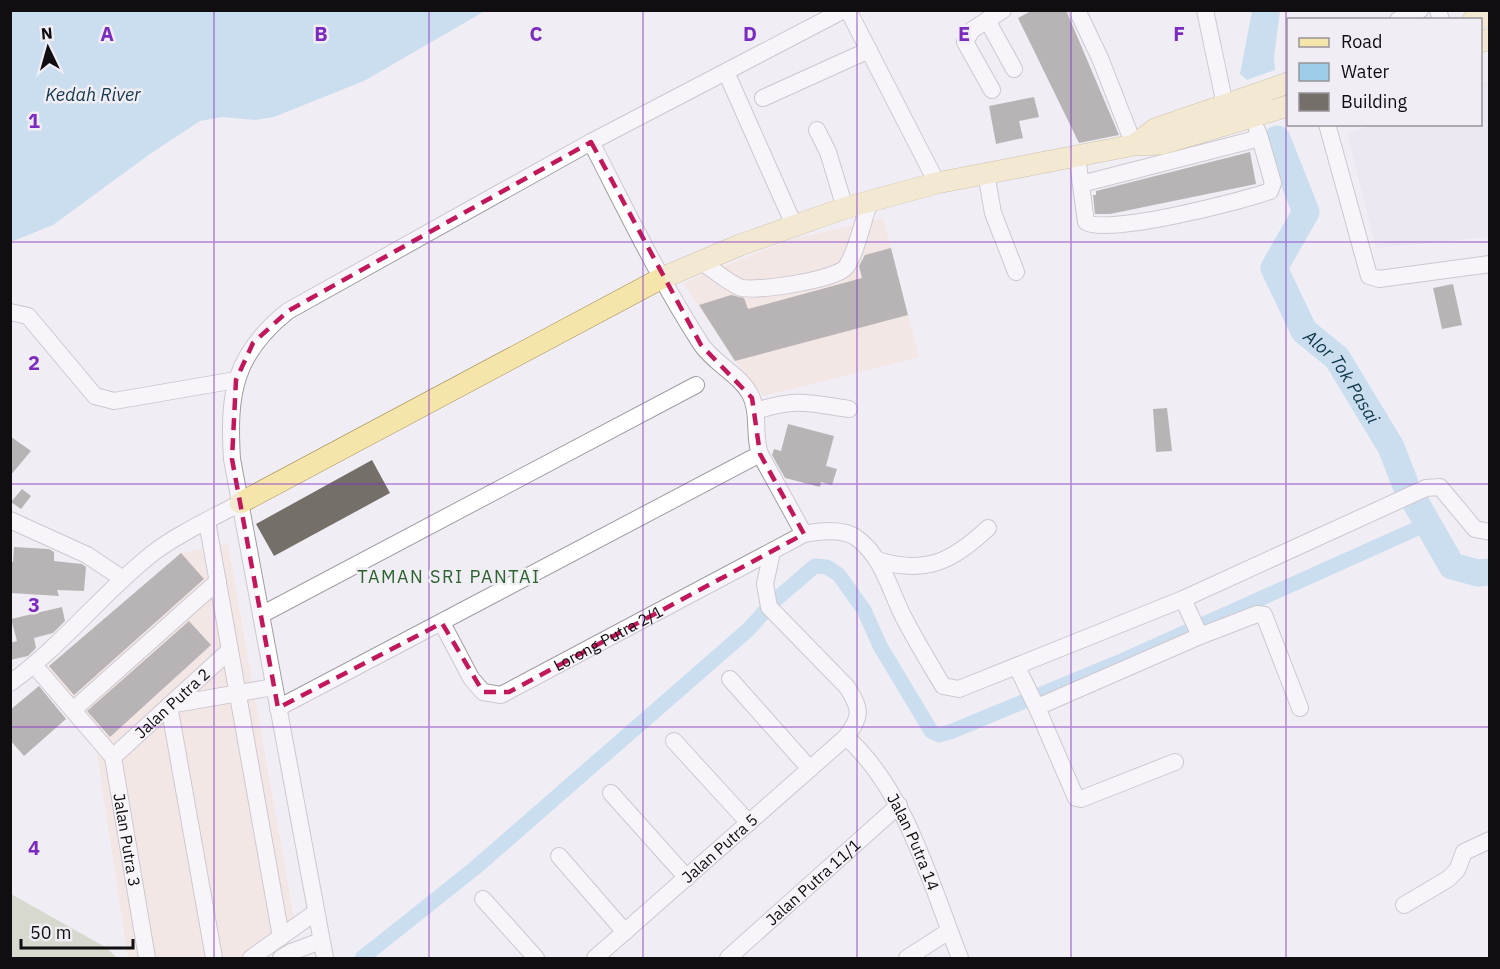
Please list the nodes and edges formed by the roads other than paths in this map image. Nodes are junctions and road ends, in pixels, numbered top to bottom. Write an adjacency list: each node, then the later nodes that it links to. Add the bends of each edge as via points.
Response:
1 (846, 10): 8 (street); 10 (street)
2 (1003, 10): 7 (street)
3 (1077, 10): 21 (street)
4 (1205, 10): 14 (street)
5 (1420, 10): 6 (street)
6 (1402, 18)
7 (987, 20): 9 (street); 12 (street, via 972,30 965,42)
8 (868, 50): 13 (street); 24 (street)
9 (1014, 69)
10 (726, 72): 20 (street); 28 (street)
11 (1287, 83): 14 (main road)
12 (992, 90)
13 (763, 98)
14 (1226, 105): 21 (main road, via 1155,129)
15 (1287, 106): 16 (main road)
16 (1254, 117): 19 (street); 21 (main road, via 1162,144)
17 (1328, 126): 30 (street, via 1369,276 1379,279)
18 (817, 130): 27 (street)
19 (1260, 138): 25 (street); 25 (street, via 1273,183 1267,193 1154,220 1094,226 1086,222)
20 (591, 142): 32 (street); 34 (street, via 288,311 254,343)
21 (1134, 145): 22 (main road)
22 (1077, 156): 23 (main road); 25 (street)
23 (986, 173): 24 (main road); 31 (street, via 990,205)
24 (937, 183): 26 (main road)
25 (1082, 184)
26 (870, 201): 27 (main road); 29 (street, via 849,261 840,272 747,289)
27 (845, 208): 28 (main road)
28 (794, 225): 29 (main road)
29 (700, 261): 32 (main road)
30 (1490, 264)
31 (1016, 272)
32 (662, 278): 37 (street, via 701,345 747,388); 39 (main road)
33 (10, 312): 34 (street, via 28,316 95,396 104,400)
34 (236, 380): 39 (street, via 231,438)
35 (696, 385): 50 (street)
36 (849, 409): 37 (street, via 799,401)
37 (756, 411): 38 (street)
38 (760, 454): 44 (street); 51 (street)
39 (240, 503): 41 (street); 50 (street)
40 (10, 520): 47 (street, via 87,555)
41 (207, 521): 47 (street, via 161,548); 48 (street)
42 (988, 528): 46 (street, via 945,561 898,567)
43 (1490, 532): 49 (street, via 1474,529 1440,487 1430,486)
44 (804, 534): 45 (street, Lorong Putra 2/1); 46 (street, via 848,534)
45 (771, 552): 51 (street, Lorong Putra 2/1, via 501,695 483,692 471,678); 65 (street, via 765,584 769,607 856,701 858,722)
46 (878, 560): 55 (street, via 903,616 943,686 959,689)
47 (123, 579): 54 (street)
48 (218, 581): 53 (street); 64 (street)
49 (1183, 599): 52 (street); 55 (street)
50 (261, 615): 58 (street)
51 (442, 623): 62 (street)
52 (1198, 630): 60 (street, via 1042,705); 63 (street, via 1264,615)
53 (230, 650): 59 (street); 61 (street, Jalan Putra 2)
54 (34, 666): 57 (street); 64 (street)
55 (1017, 667): 60 (street)
56 (730, 679): 69 (street)
57 (10, 683)
58 (274, 687): 59 (street); 62 (street)
59 (238, 694): 61 (street); 81 (street)
60 (1032, 699): 68 (street, via 1076,798)
61 (169, 705): 67 (street, Jalan Putra 2); 84 (street)
62 (278, 708): 78 (street)
63 (1300, 708)
64 (73, 710): 67 (street)
65 (846, 737): 69 (street, Jalan Putra 5); 71 (street, Jalan Putra 14, via 874,766)
66 (674, 741): 72 (street)
67 (113, 757): 83 (street, Jalan Putra 3)
68 (1175, 762)
69 (810, 769): 72 (street, Jalan Putra 5)
70 (611, 793): 75 (street)
71 (899, 805): 79 (street, Jalan Putra 14); 90 (street, Jalan Putra 11/1)
72 (748, 824): 75 (street, Jalan Putra 5)
73 (1490, 840): 77 (street, via 1464,852 1457,870 1448,879)
74 (559, 856): 80 (street)
75 (687, 878): 80 (street, Jalan Putra 5)
76 (483, 899): 88 (street)
77 (1404, 905)
78 (316, 912): 81 (street); 82 (street)
79 (949, 931): 91 (street); 92 (street, Jalan Putra 14)
80 (625, 932): 89 (street, Jalan Putra 5)
81 (281, 937): 85 (street)
82 (321, 941): 86 (street); 87 (street)
83 (147, 958)
84 (214, 958)
85 (251, 958)
86 (281, 958)
87 (325, 958)
88 (536, 958)
89 (595, 958)
90 (728, 958)
91 (908, 958)
92 (960, 958)

